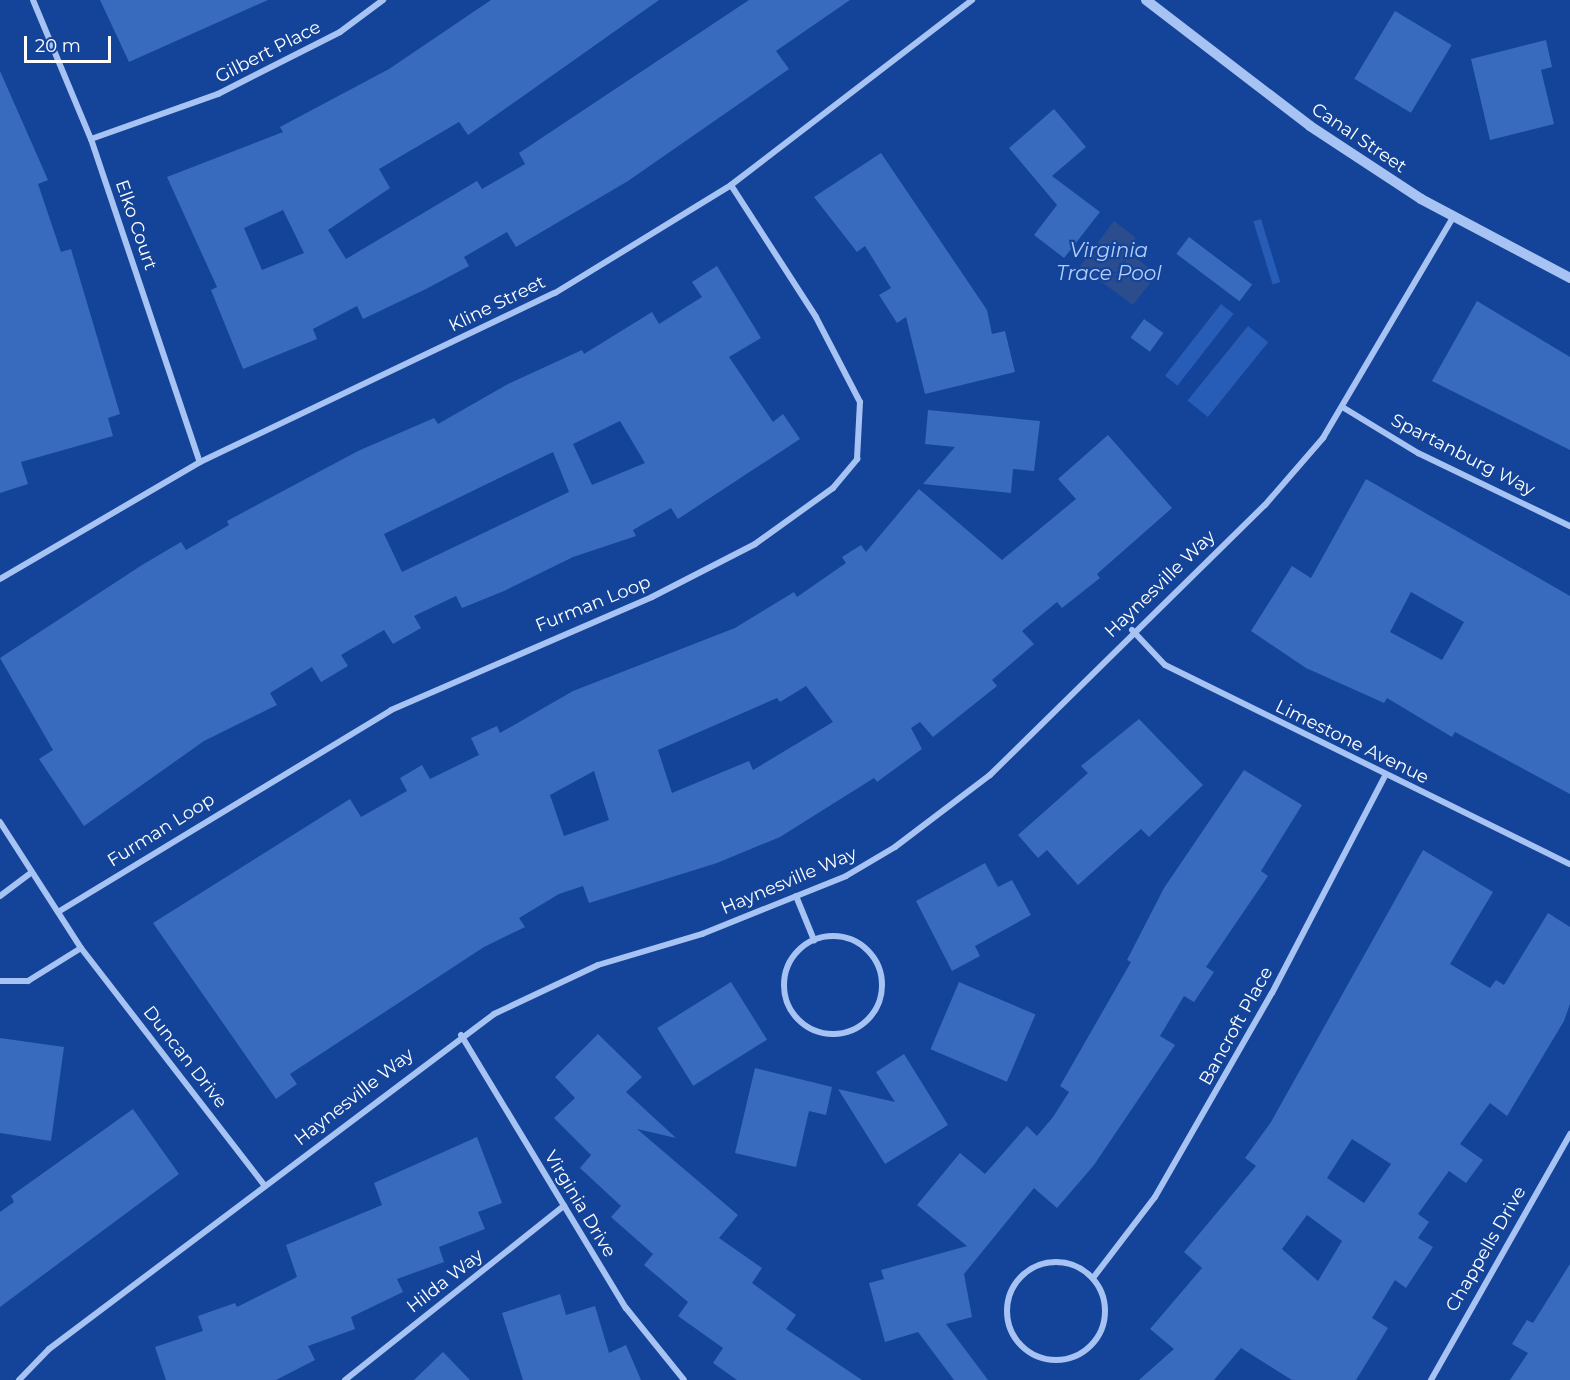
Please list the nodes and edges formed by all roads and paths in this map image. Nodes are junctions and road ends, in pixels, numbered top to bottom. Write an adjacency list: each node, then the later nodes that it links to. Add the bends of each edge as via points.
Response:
1 (33, 0): 5 (street, Elko Court)
2 (383, 0): 5 (street, Gilbert Place, via 340,32 218,94)
3 (972, 0): 6 (street, Kline Street)
4 (1146, 0): 7 (street, Canal Street, via 1310,126)
5 (91, 139): 10 (street, Elko Court)
6 (731, 185): 10 (street, Kline Street, via 555,293); 20 (street, Furman Loop, via 816,316 860,402 857,459 833,488 755,544 652,597 390,710)
7 (1453, 217): 8 (street, Canal Street); 9 (street, Haynesville Way)
8 (1570, 278)
9 (1344, 408): 11 (street, Spartanburg Way, via 1418,453); 13 (street, Haynesville Way, via 1265,505)
10 (200, 462): 12 (street, Kline Street)
11 (1570, 526)
12 (0, 579)
13 (1132, 630): 14 (street, Limestone Avenue, via 1165,665); 19 (street, Haynesville Way, via 1030,738 938,817 846,876)
14 (1385, 776): 16 (street, Limestone Avenue); 28 (street, Bancroft Place, via 1272,993 1155,1197)
15 (0, 822): 17 (street, Duncan Drive)
16 (1570, 864)
17 (31, 873): 18 (street); 20 (street, Duncan Drive)
18 (0, 896)
19 (796, 896): 21 (street); 24 (street, Haynesville Way, via 702,934 598,965 494,1014)
20 (58, 912): 22 (street, Duncan Drive)
21 (814, 939): 21 (street, via 789,961 784,994 806,1027 846,1034 872,1016 880,1001 880,970 861,944 846,938)
22 (81, 948): 23 (street, via 28,981); 26 (street, Duncan Drive)
23 (0, 981)
24 (461, 1035): 26 (street, Haynesville Way); 27 (street, Virginia Drive)
25 (1570, 1134): 32 (street, Chappells Drive)
26 (264, 1185): 29 (street, Haynesville Way, via 49,1348)
27 (564, 1206): 30 (street, Hilda Way); 31 (street, Virginia Drive, via 626,1308)
28 (1093, 1278): 28 (street, via 1067,1263 1036,1266 1023,1275 1007,1301 1010,1332 1019,1345 1049,1360 1082,1354 1095,1342 1104,1319 1102,1293)
29 (19, 1380)
30 (345, 1380)
31 (684, 1380)
32 (1431, 1380)

